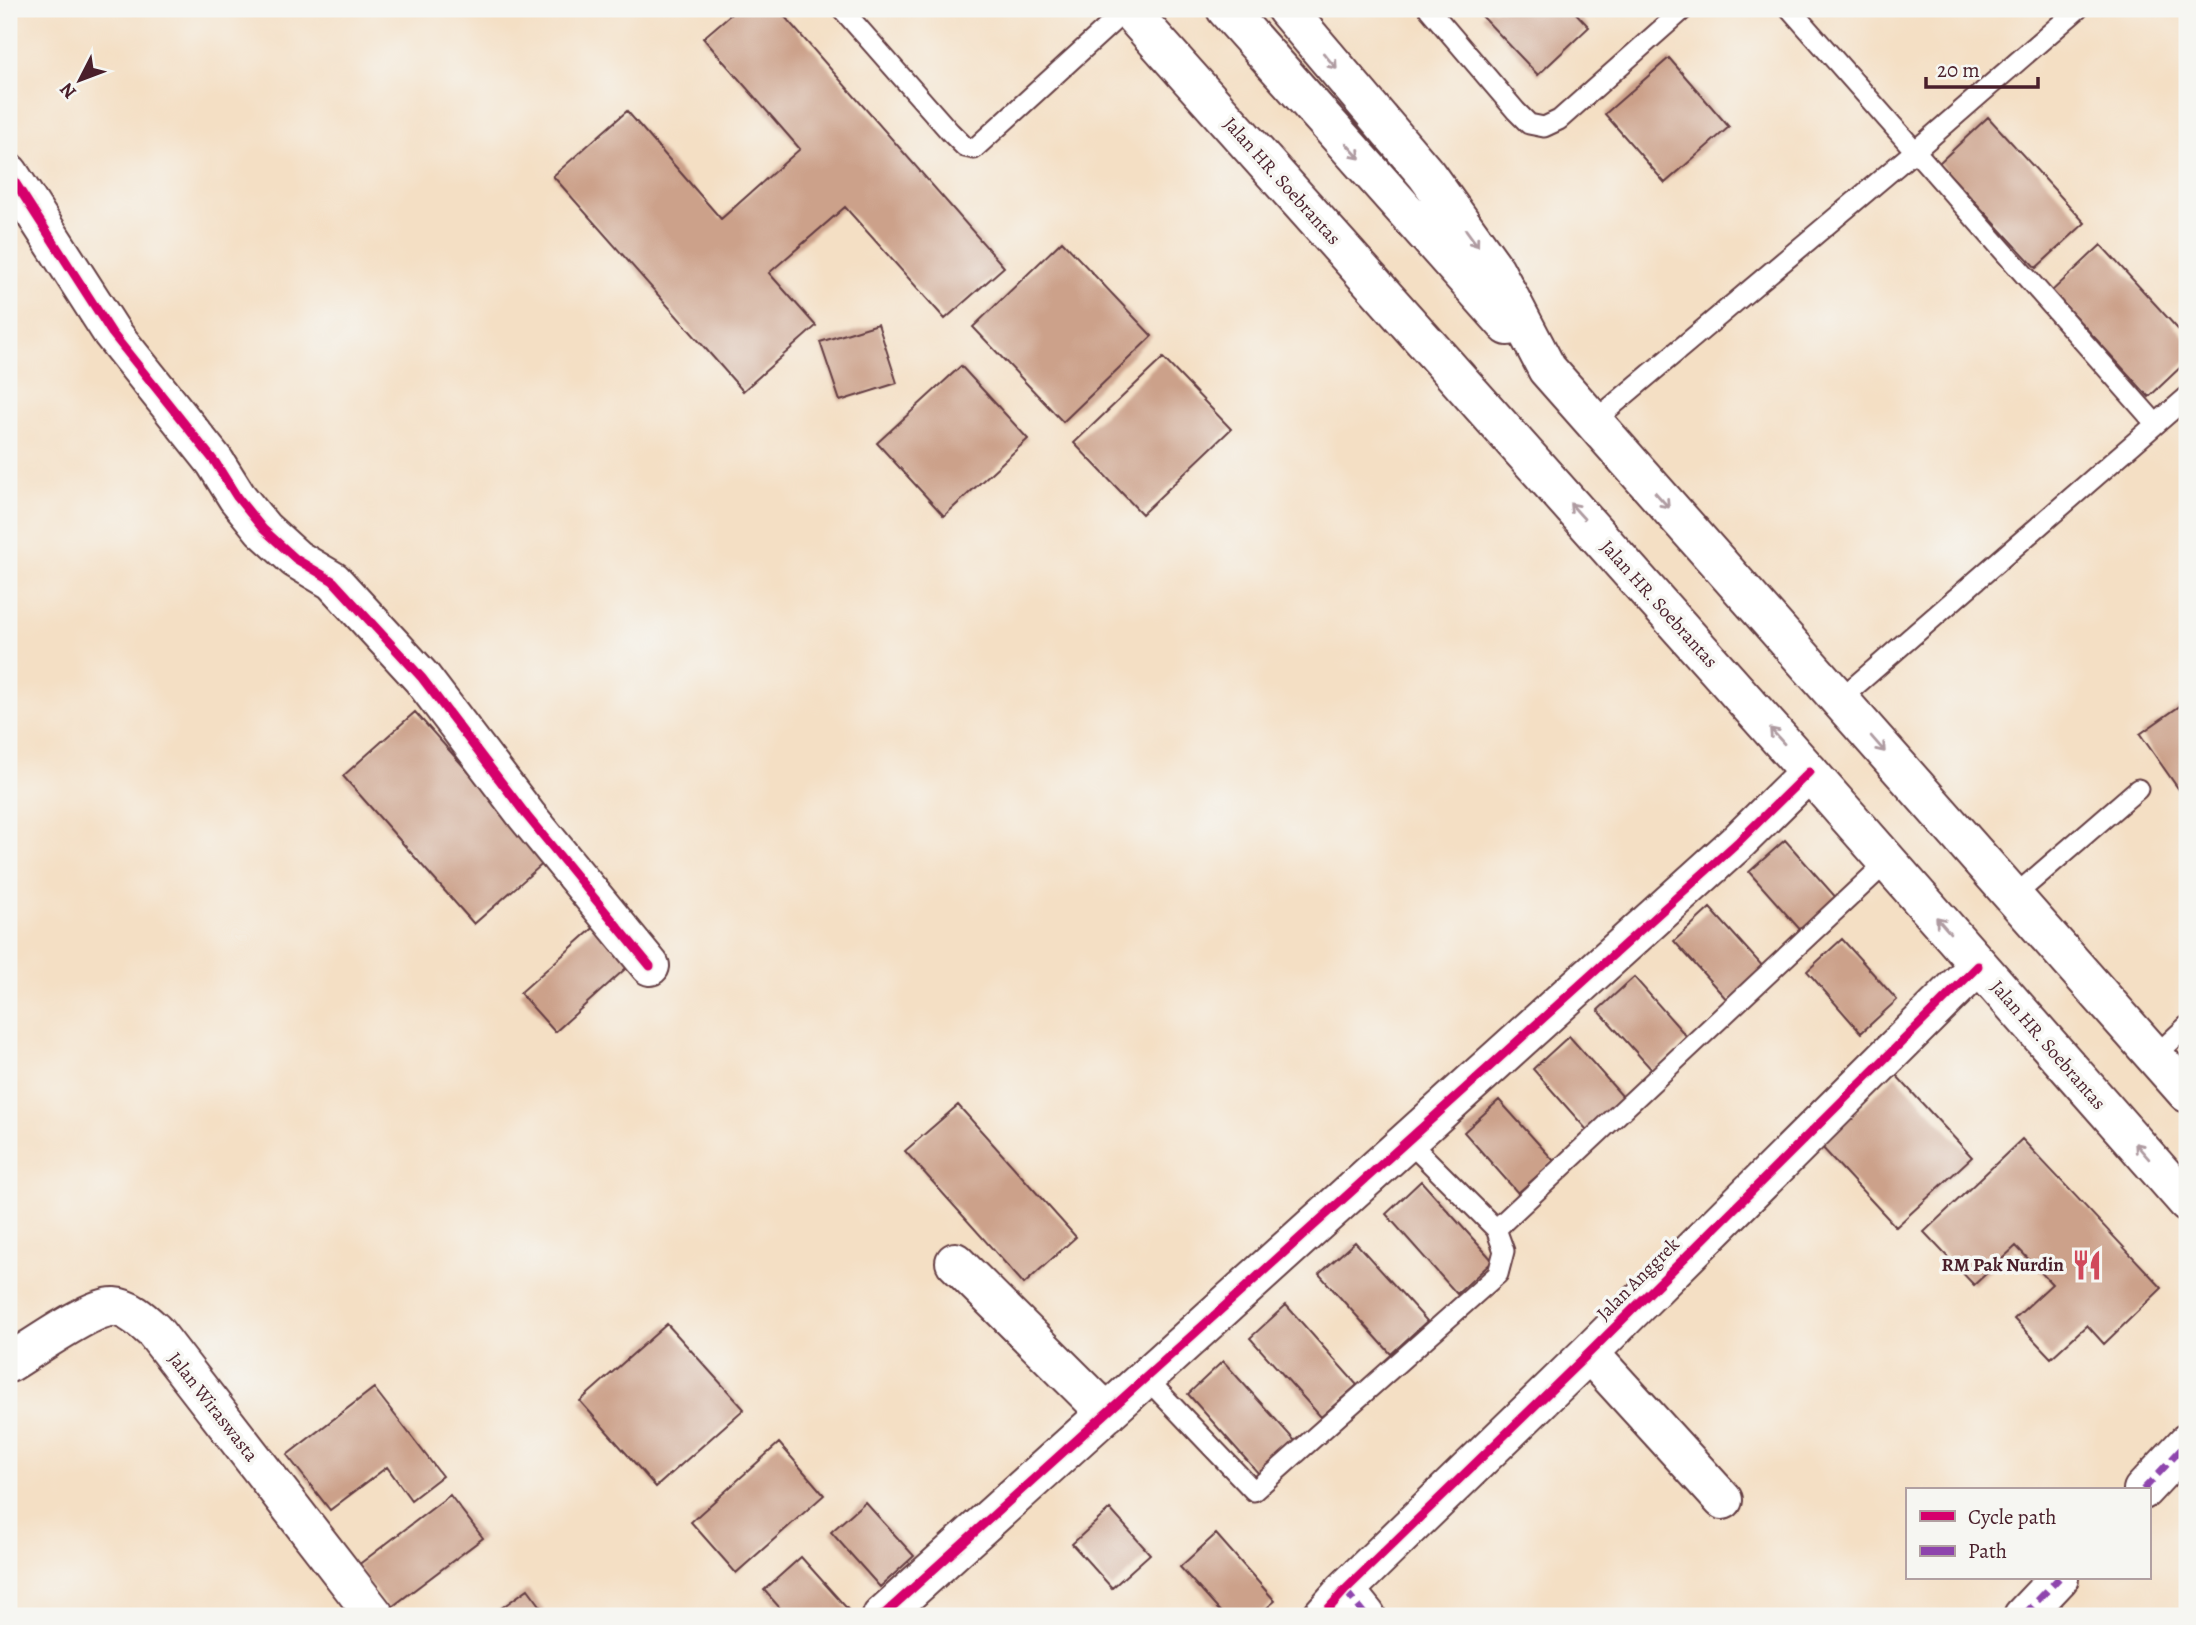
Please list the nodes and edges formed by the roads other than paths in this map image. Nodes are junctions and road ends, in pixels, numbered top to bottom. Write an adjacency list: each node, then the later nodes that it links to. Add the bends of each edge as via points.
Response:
1 (842, 9): 2 (lane, via 929,109 965,147 974,149)
2 (1128, 9): 16 (street, Jalan HR. Soebrantas, one-way to 2)
3 (1226, 9): 11 (street, one-way to 11)
4 (1286, 9): 11 (street, one-way to 11, via 1426,174 1495,270)
5 (1429, 9): 6 (lane, via 1516,111 1529,124 1544,127 1559,120)
6 (1684, 9)
7 (1790, 9): 9 (lane)
8 (2078, 9): 9 (lane)
9 (1916, 150): 13 (lane); 14 (lane)
10 (9, 173): 20 (street, via 112,333 246,508 296,559 333,581 422,678)
11 (1547, 369): 13 (street)
12 (2187, 397): 14 (lane)
13 (1593, 422): 15 (street, one-way to 15)
14 (2155, 423): 15 (lane)
15 (1839, 700): 19 (street, one-way to 19)
16 (1809, 772): 18 (street, Jalan HR. Soebrantas); 25 (street)
17 (2138, 789): 19 (lane)
18 (1887, 862): 21 (street, Jalan HR. Soebrantas, one-way to 18); 27 (lane)
19 (2013, 897): 23 (street)
20 (650, 966)
21 (1978, 966): 26 (street, Jalan HR. Soebrantas, one-way to 21); 29 (street, Jalan Anggrek)
22 (2187, 1026): 23 (lane)
23 (2155, 1056): 24 (street)
24 (2187, 1093)
25 (1408, 1141): 27 (lane); 31 (street)
26 (2187, 1202)
27 (1496, 1229): 31 (lane, via 1504,1251 1498,1274 1254,1491)
28 (955, 1262): 32 (street)
29 (1589, 1353): 35 (street); 37 (street, Jalan Anggrek)
30 (9, 1363): 38 (street, Jalan Wiraswasta, via 93,1312 114,1307 134,1314 155,1332)
31 (1146, 1378): 32 (street)
32 (1107, 1413): 39 (street)
33 (2187, 1443): 34 (street)
34 (2145, 1488)
35 (1723, 1500)
36 (2057, 1580): 40 (street)
37 (1344, 1608)
38 (375, 1616)
39 (882, 1616)
40 (2023, 1616)

